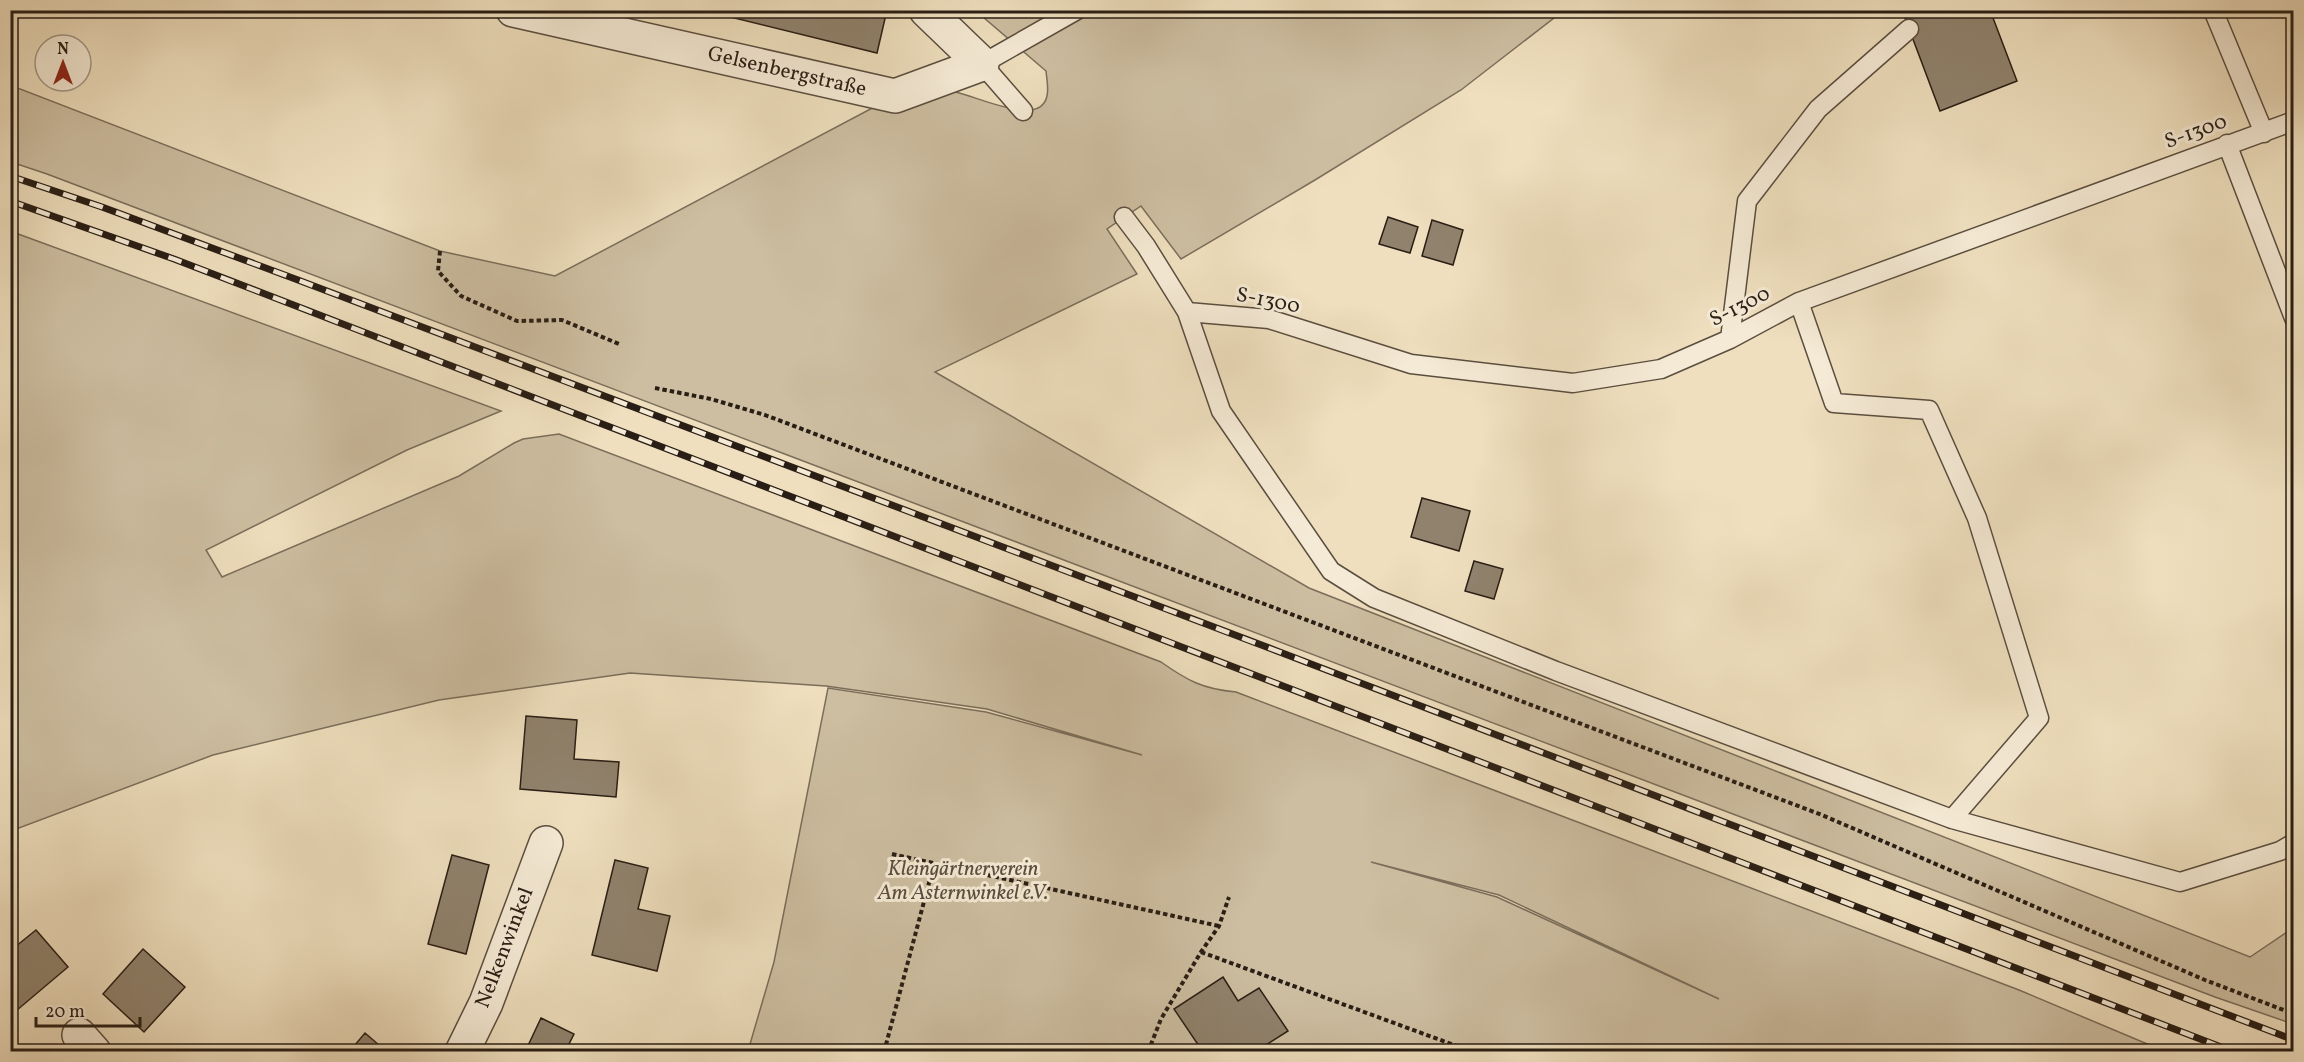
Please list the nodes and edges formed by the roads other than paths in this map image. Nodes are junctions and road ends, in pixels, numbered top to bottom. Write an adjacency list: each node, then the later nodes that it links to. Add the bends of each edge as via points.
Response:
1 (513, 10): 6 (street, Gelsenbergstraße, via 895,96)
2 (926, 10): 6 (street)
3 (1077, 10): 6 (lane)
4 (2213, 10): 9 (lane)
5 (1909, 29): 15 (lane, via 1818,109 1747,201)
6 (982, 64): 7 (lane)
7 (1023, 111)
8 (2294, 121): 9 (lane, S-1300)
9 (2264, 133): 10 (lane, S-1300)
10 (2227, 144): 12 (lane, S-1300); 14 (lane)
11 (1124, 217): 13 (lane)
12 (1799, 302): 15 (lane, S-1300); 16 (lane, via 1834,403 1929,410 1977,518 2039,718)
13 (1187, 312): 15 (lane, S-1300, via 1269,319 1411,363 1573,383 1661,369); 16 (lane, via 1221,411 1331,571 1385,603)
14 (2294, 318)
15 (1730, 339)
16 (1952, 819): 18 (lane, via 2180,882 2280,851)
17 (546, 843): 19 (street, Nelkenwinkel, via 486,1003)
18 (2294, 843)
19 (462, 1052)

